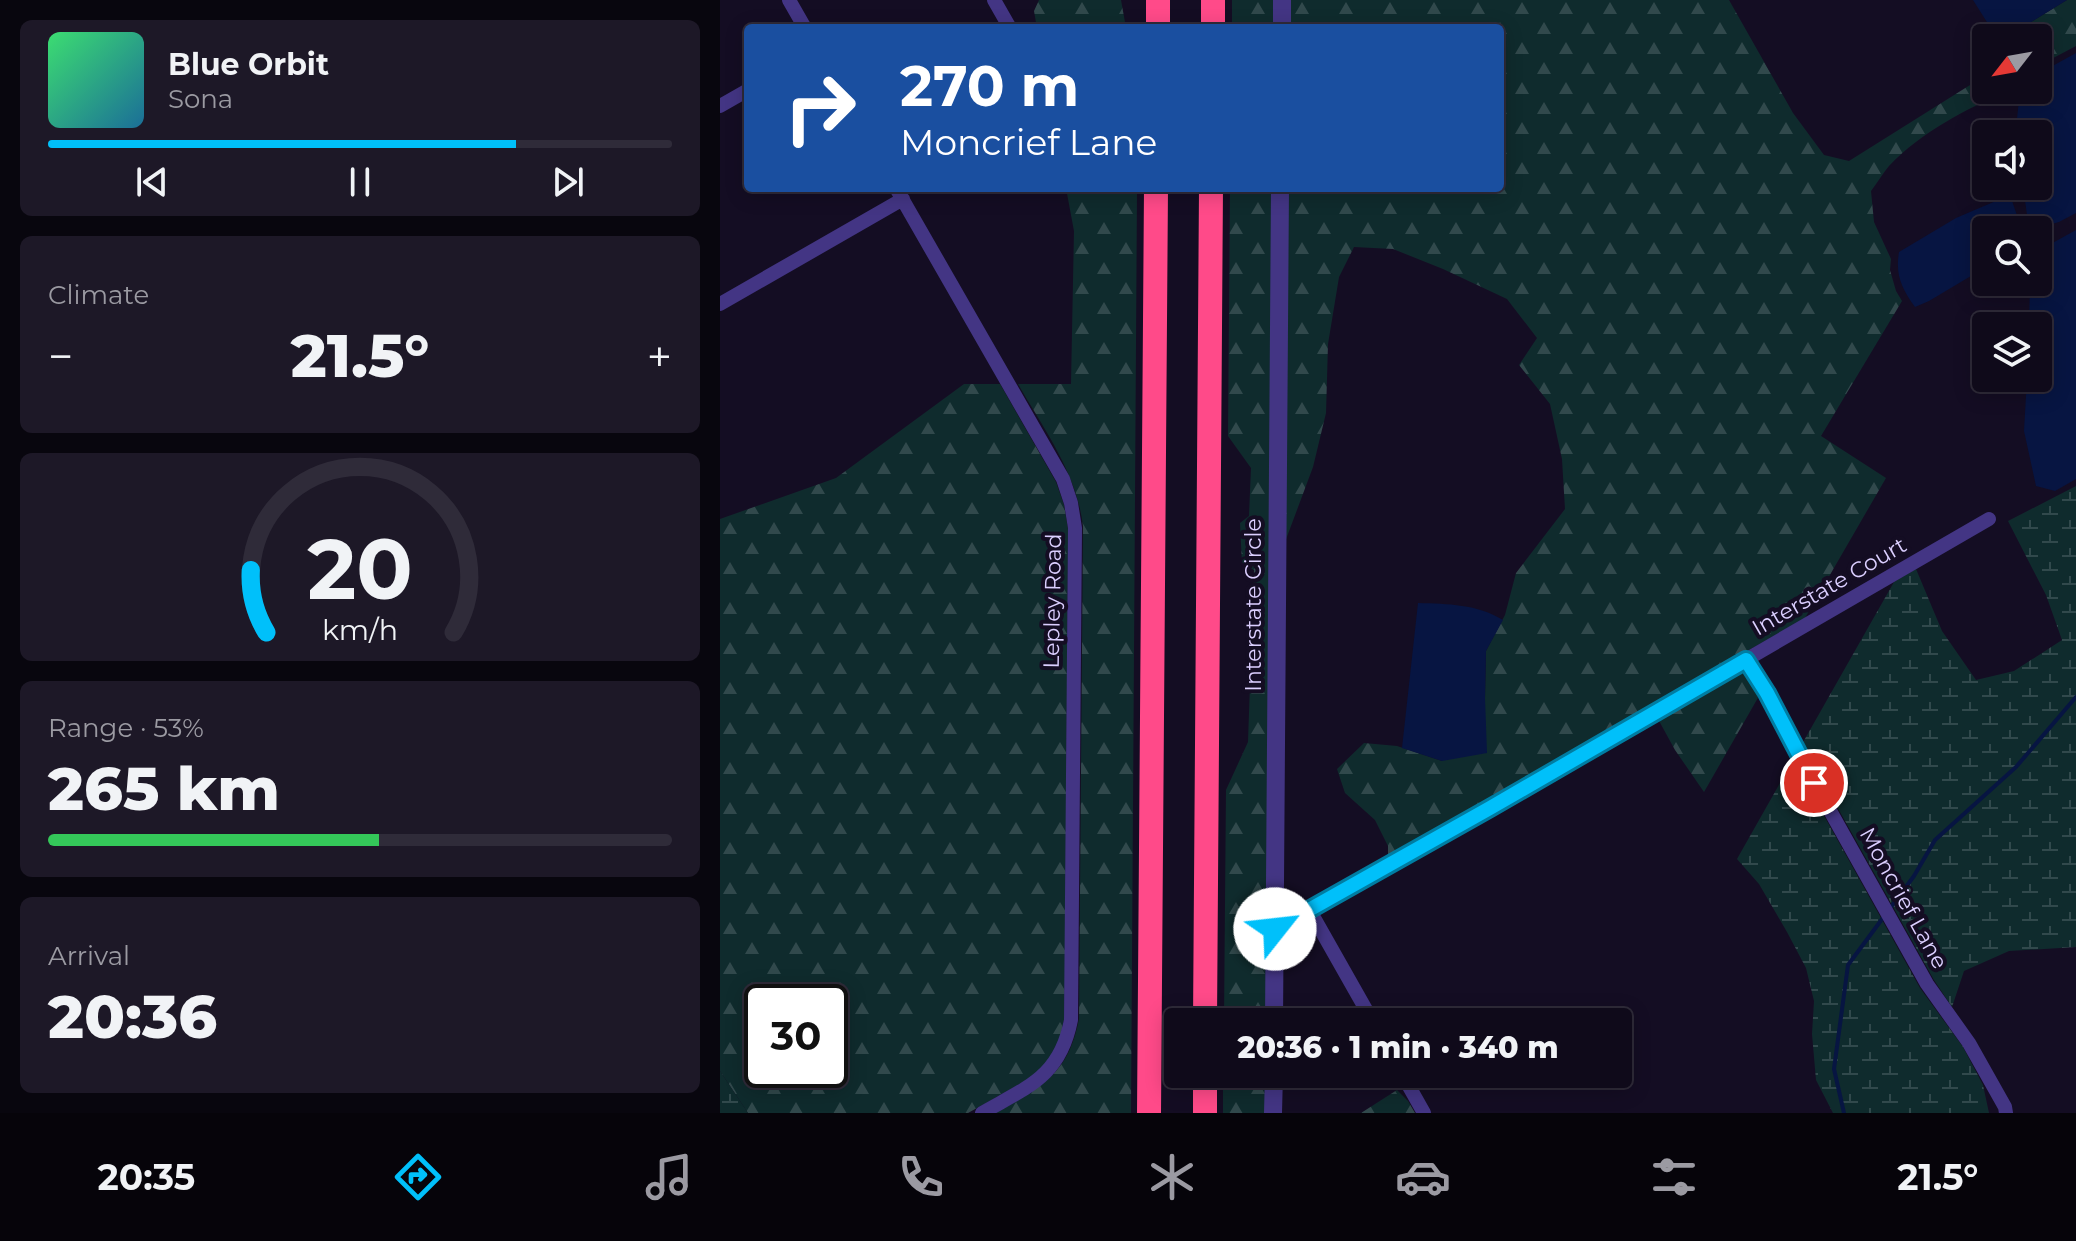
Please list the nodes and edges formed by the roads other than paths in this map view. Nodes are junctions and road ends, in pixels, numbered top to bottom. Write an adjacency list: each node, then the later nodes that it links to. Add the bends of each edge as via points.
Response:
1 (789, 0): 6 (street)
2 (994, 0): 7 (street)
3 (1158, 0): 8 (highway)
4 (1213, 0): 9 (highway)
5 (1282, 0): 10 (street)
6 (803, 24)
7 (1008, 24)
8 (1158, 24)
9 (1213, 24)
10 (1282, 24)
11 (744, 92): 12 (street)
12 (720, 106)
13 (1156, 192): 29 (highway)
14 (1211, 192): 22 (highway)
15 (1280, 192): 21 (street, Interstate Circle)
16 (900, 194): 17 (street); 28 (street, Lepley Road, via 1063,479 1074,515 1071,1020 1049,1070)
17 (720, 304)
18 (1989, 519): 19 (street, Interstate Court)
19 (1746, 660): 20 (street, Interstate Court); 33 (street, Moncrief Lane, via 1927,984 1969,1043)
20 (1309, 909): 21 (street, Interstate Court); 24 (street)
21 (1275, 929): 23 (street, Interstate Circle)
22 (1205, 1008)
23 (1274, 1008)
24 (1365, 1008)
25 (1205, 1088): 30 (highway)
26 (1274, 1088): 31 (street)
27 (1410, 1088): 32 (street)
28 (982, 1113)
29 (1149, 1113)
30 (1205, 1113)
31 (1273, 1113)
32 (1424, 1113)
33 (2006, 1113)

